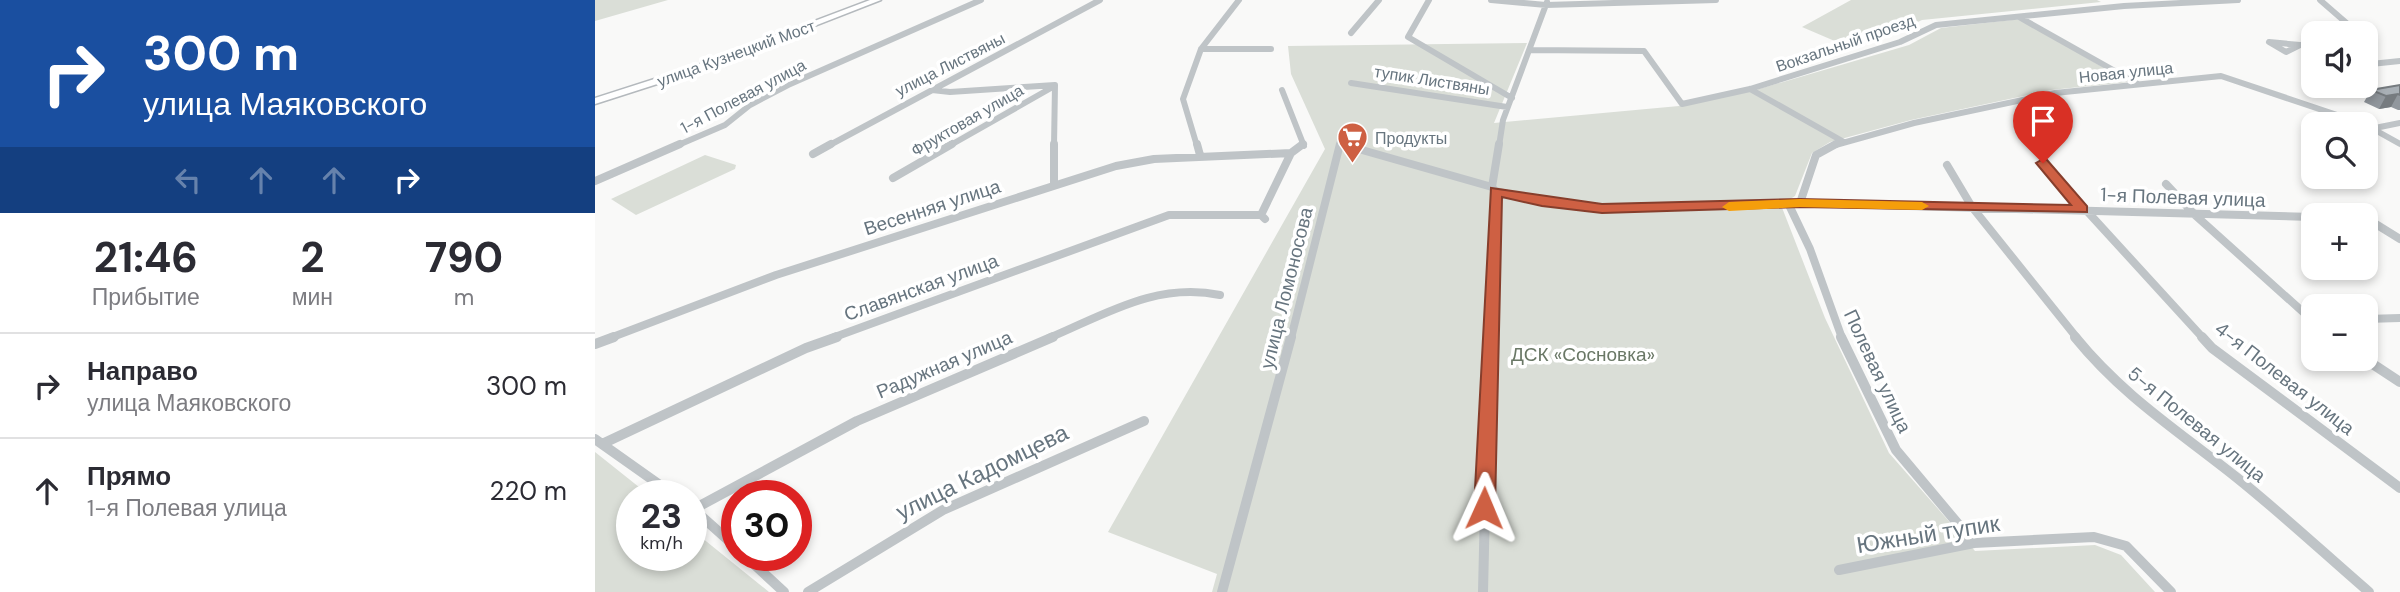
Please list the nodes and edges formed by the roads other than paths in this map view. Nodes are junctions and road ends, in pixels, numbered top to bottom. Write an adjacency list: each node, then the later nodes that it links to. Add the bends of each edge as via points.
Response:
1 (877, 0): 27 (street, улица Кузнецкий Мост, via 712,63)
2 (981, 0): 41 (street, 1-я Полевая улица, via 788,85 725,125)
3 (1100, 0): 24 (street, улица Листвяны)
4 (1239, 0): 15 (street)
5 (1379, 0): 14 (street)
6 (1429, 0): 26 (street, via 1408,37)
7 (1491, 0): 11 (street)
8 (1716, 0): 11 (street)
9 (2238, 0): 12 (street, Вокзальный проезд)
10 (2320, 0): 13 (street)
11 (1547, 3): 17 (street)
12 (2019, 17): 22 (street); 23 (street, Вокзальный проезд, via 1936,25 1900,42)
13 (2344, 21)
14 (1351, 33)
15 (1201, 49): 16 (street); 37 (street, via 1183,99)
16 (1271, 49)
17 (1530, 50): 23 (street, Вокзальный проезд, via 1644,51 1682,104); 26 (street)
18 (2400, 61): 19 (street)
19 (2378, 63)
20 (1352, 83): 28 (street, тупик Листвяны)
21 (1055, 85): 24 (street); 40 (street, Фруктовая улица); 42 (street)
22 (2139, 85): 29 (street, Новая улица, via 2221,76); 33 (street, Новая улица, via 2055,93)
23 (1750, 89): 33 (street)
24 (932, 90): 36 (street, улица Листвяны)
25 (1282, 90): 35 (street, via 1304,146)
26 (1512, 98): 28 (street)
27 (595, 101)
28 (1507, 107): 44 (street)
29 (2327, 112)
30 (2400, 123): 31 (street)
31 (2378, 127)
32 (2378, 130): 34 (street, Новая улица)
33 (1844, 142): 45 (street, Новая улица, via 1816,155)
34 (2400, 144)
35 (1291, 153): 37 (street, Весенняя улица); 60 (street, Славянская улица, via 1263,217 1168,215 806,348)
36 (813, 154)
37 (1200, 155): 42 (street, Весенняя улица, via 1154,159)
38 (2043, 163): 47 (street, 4-я Полевая улица)
39 (1947, 165): 46 (street, 5-я Полевая улица)
40 (893, 178)
41 (595, 181)
42 (1054, 184): 56 (street, Весенняя улица, via 776,275)
43 (2166, 184): 48 (street)
44 (1494, 189): 45 (street, 1-я Полевая улица, via 1542,202 1602,208); 71 (street, улица Ломоносова, via 1340,144); 72 (street)
45 (1800, 203): 46 (street, 1-я Полевая улица); 66 (street, Полевая улица, via 1789,205 1810,249 1846,351 1896,450)
46 (1972, 207): 47 (street, 1-я Полевая улица); 74 (street, 5-я Полевая улица, via 2098,365 2151,414 2236,477)
47 (2082, 209): 48 (street, 1-я Полевая улица); 62 (street, 4-я Полевая улица, via 2212,348)
48 (2195, 215): 49 (street, 1-я Полевая улица); 53 (street)
49 (2301, 217)
50 (2378, 225): 51 (street)
51 (2400, 239)
52 (1220, 295): 63 (street, Радужная улица, via 1195,290 1147,296 856,421)
53 (2301, 309)
54 (2400, 318): 55 (street)
55 (2378, 319)
56 (595, 344)
57 (2378, 368): 58 (street)
58 (2400, 382)
59 (1144, 421): 70 (street, улица Кадомцева, via 943,510)
60 (598, 441): 61 (street)
61 (653, 480)
62 (2400, 488)
63 (707, 500)
64 (707, 521): 65 (street)
65 (721, 534)
66 (1974, 543): 67 (street, Южный тупик); 73 (street, Южный тупик, via 2094,537 2126,546)
67 (1839, 570)
68 (762, 571): 69 (street)
69 (785, 592)
70 (808, 592)
71 (1222, 592)
72 (1483, 592)
73 (2171, 592)
74 (2369, 592)

